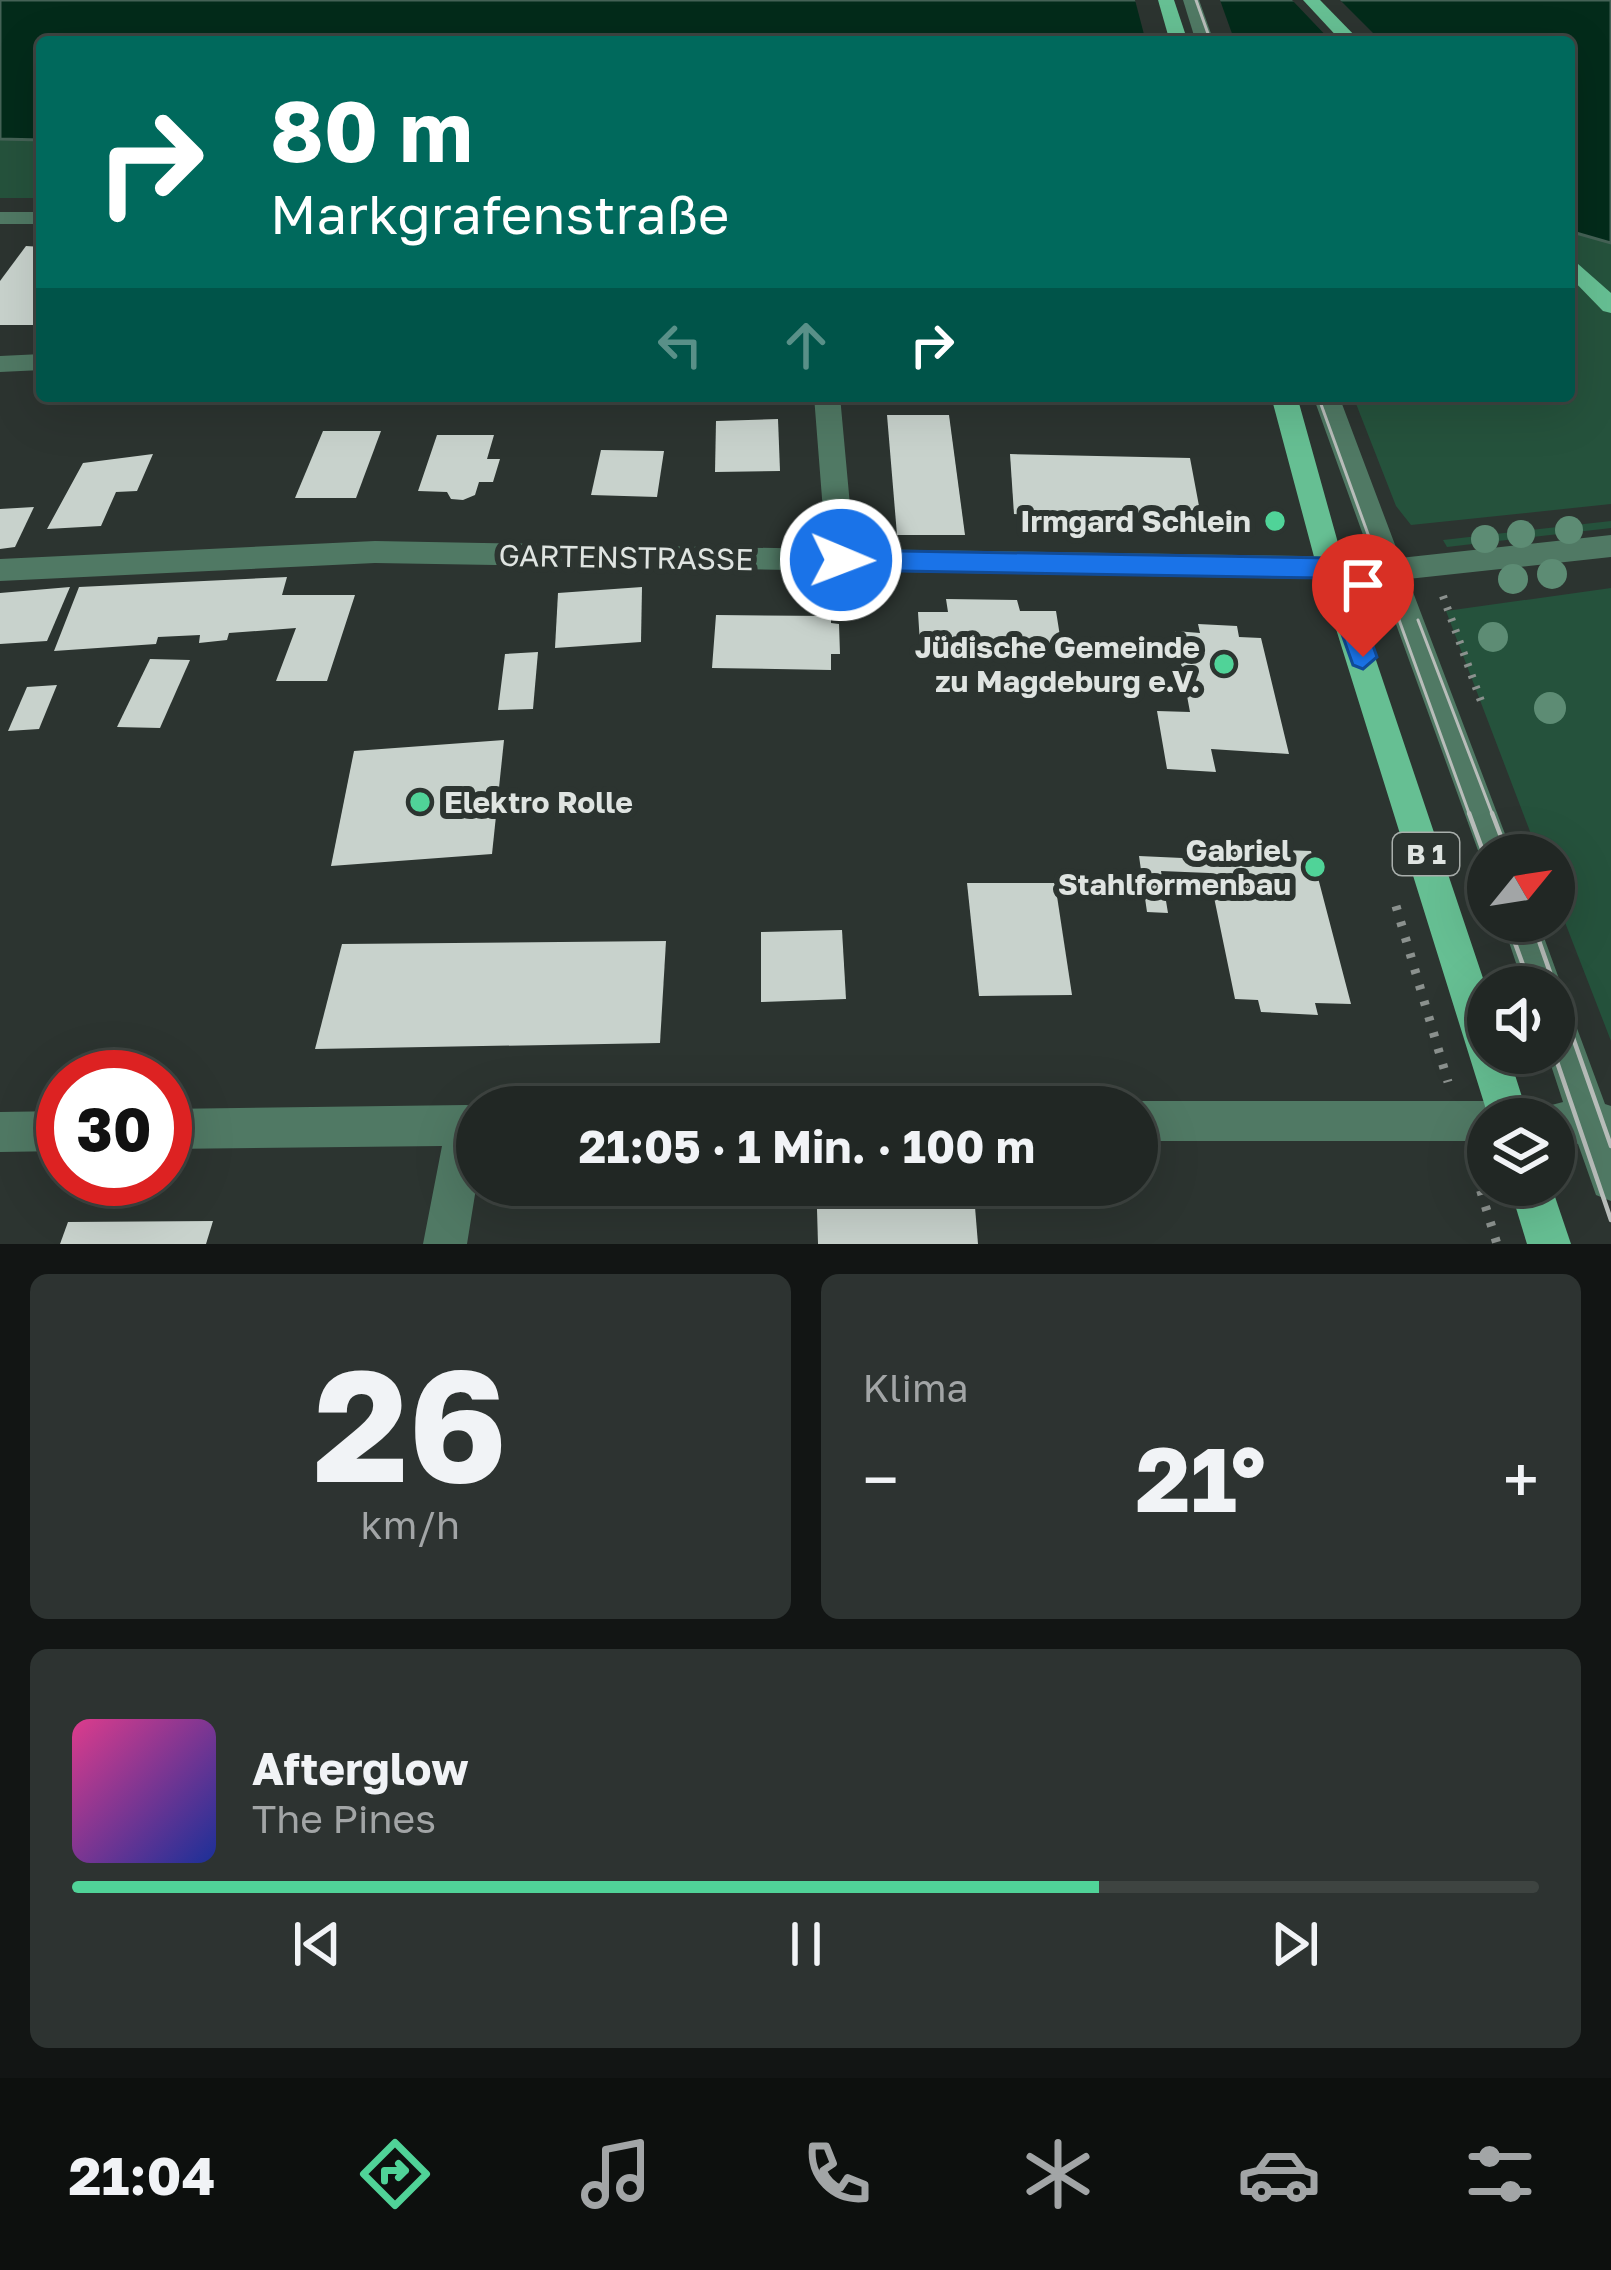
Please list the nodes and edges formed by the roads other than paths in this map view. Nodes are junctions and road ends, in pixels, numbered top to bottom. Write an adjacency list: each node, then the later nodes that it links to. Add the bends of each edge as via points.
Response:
1 (1166, 0): 4 (main road)
2 (1191, 0): 5 (street)
3 (1311, 0): 6 (main road)
4 (1177, 36)
5 (1203, 36)
6 (1346, 36)
7 (0, 218): 8 (street)
8 (36, 218)
9 (1575, 269): 10 (main road)
10 (1611, 306)
11 (36, 362): 12 (street)
12 (0, 364)
13 (828, 402): 17 (street)
14 (1286, 402): 18 (main road, B 1)
15 (1327, 402): 19 (street)
16 (1611, 546): 19 (street, GARTENSTRASSE)
17 (841, 560): 18 (street, GARTENSTRASSE); 20 (street, GARTENSTRASSE, via 375,552)
18 (1331, 568): 19 (street, GARTENSTRASSE); 22 (main road, B 1)
19 (1389, 568): 21 (street)
20 (0, 570)
21 (1488, 834)
22 (1467, 987)
23 (1571, 1074): 26 (street)
24 (1158, 1121): 25 (street)
25 (1467, 1121)
26 (1586, 1124): 31 (street)
27 (456, 1125): 28 (street)
28 (192, 1130)
29 (36, 1131): 30 (street)
30 (0, 1132)
31 (1611, 1180)
32 (456, 1196): 34 (street)
33 (1537, 1206): 35 (main road)
34 (445, 1244)
35 (1549, 1244)

